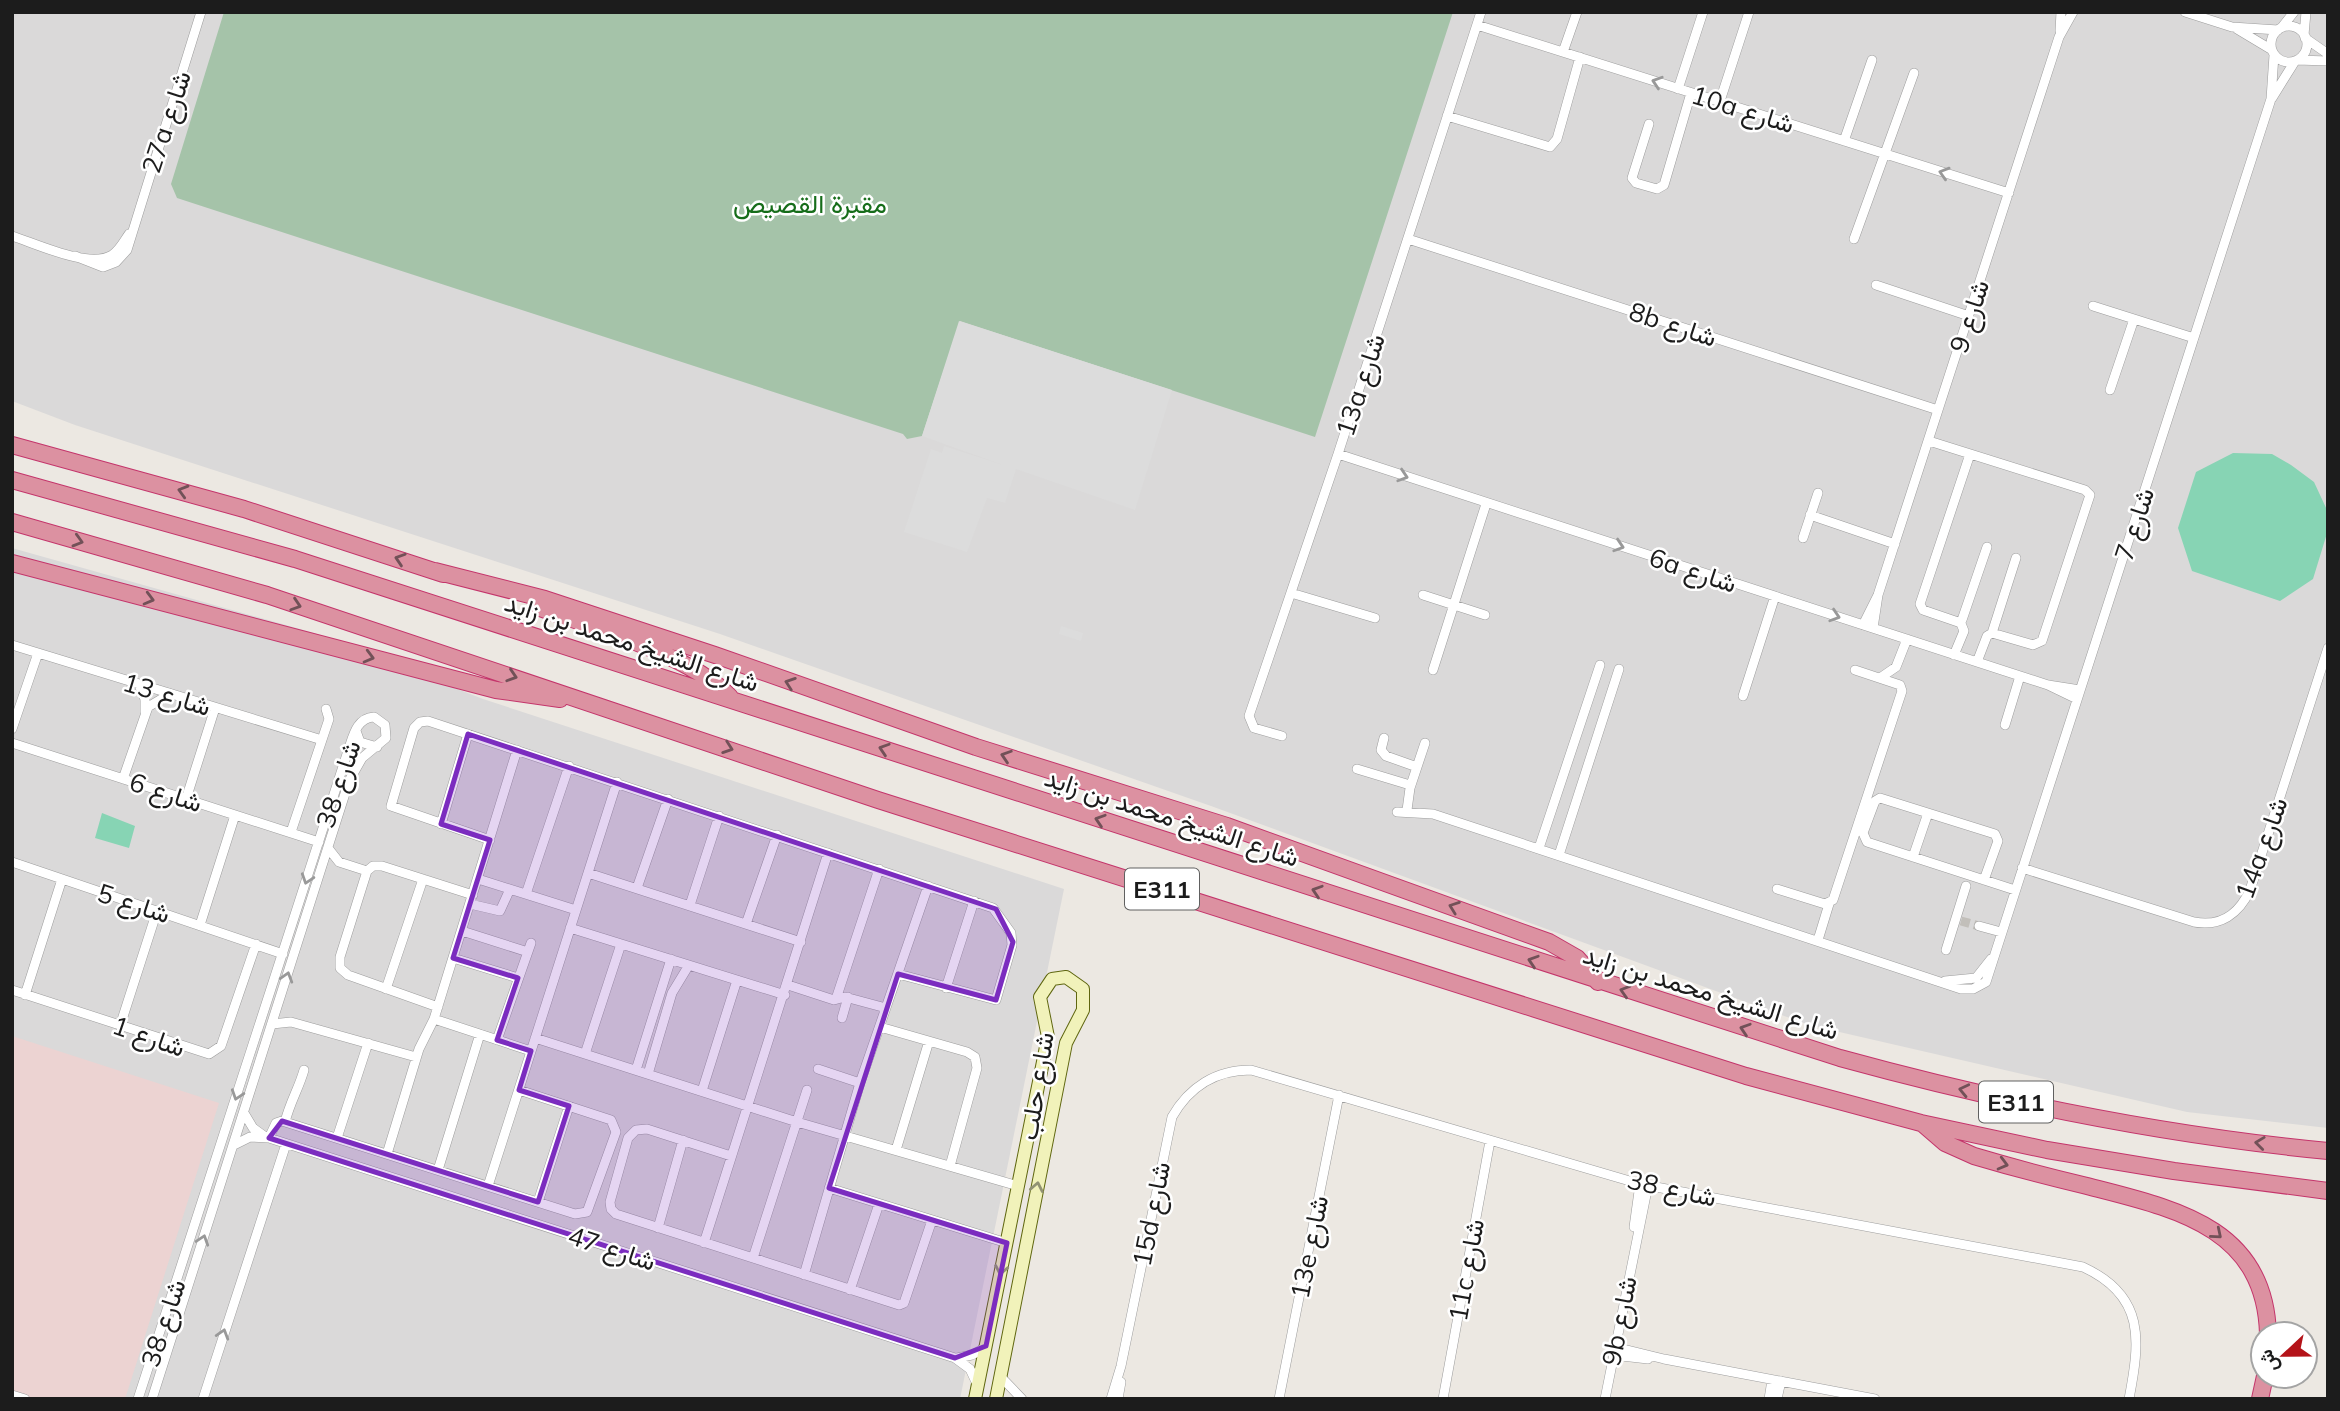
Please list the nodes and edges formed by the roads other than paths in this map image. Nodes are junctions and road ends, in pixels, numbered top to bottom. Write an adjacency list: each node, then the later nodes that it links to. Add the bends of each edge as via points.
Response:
1 (201, 12): 33 (street, 27a شارع, via 127,250 112,265 98,267)
2 (1481, 12): 11 (street, 13a شارع)
3 (1577, 12): 16 (street)
4 (1703, 12): 24 (street)
5 (1749, 12): 27 (street)
6 (2061, 12): 14 (street, شارع 9)
7 (2073, 12): 14 (street, شارع 9)
8 (2185, 12): 12 (street)
9 (2294, 12): 13 (street)
10 (2306, 12): 15 (street)
11 (1477, 25): 16 (street, 10a شارع); 28 (street, 13a شارع)
12 (2232, 27): 13 (street); 17 (street)
13 (2280, 29): 15 (street, via 2294,27); 17 (street, via 2272,39)
14 (2059, 37): 32 (street, شارع 9)
15 (2305, 37): 18 (street); 21 (street, via 2305,53)
16 (1563, 52): 19 (street, 10a شارع)
17 (2273, 52): 21 (street, via 2283,61); 26 (street, شارع 7)
18 (2328, 54)
19 (1580, 57): 24 (street, 10a شارع, one-way to 19); 28 (street, via 1557,139 1550,147)
20 (1872, 60): 30 (street)
21 (2296, 61): 22 (street); 26 (street, شارع 7)
22 (2328, 61)
23 (1914, 73): 31 (street)
24 (1678, 89): 25 (street, 10a شارع)
25 (1691, 93): 27 (street, 10a شارع); 29 (street, via 1664,185 1657,190 1632,178)
26 (2271, 99): 40 (street, شارع 7)
27 (1720, 101): 30 (street, 10a شارع)
28 (1447, 116): 34 (street, 13a شارع)
29 (1649, 124)
30 (1844, 141): 31 (street, 10a شارع)
31 (1886, 155): 32 (street, 10a شارع, one-way to 31); 35 (street)
32 (2009, 193): 38 (street, شارع 9)
33 (12, 236)
34 (1408, 239): 42 (street, 8b شارع); 46 (street, 13a شارع)
35 (1854, 239)
36 (1876, 285): 38 (street)
37 (2093, 306): 39 (street)
38 (1969, 316): 42 (street, شارع 9)
39 (2134, 319): 40 (street); 41 (street)
40 (2194, 338): 85 (street, شارع 7)
41 (2110, 390)
42 (1938, 410): 44 (street, شارع 9)
43 (12, 438): 48 (highway)
44 (1929, 441): 47 (street); 55 (street, شارع 9)
45 (12, 445): 48 (highway)
46 (1338, 454): 51 (street, 6a شارع, one-way to 51); 60 (street, 13a شارع)
47 (1970, 454): 67 (street, via 1920,604 1924,611); 70 (street, via 2085,490 2090,497 2042,641 2033,645)
48 (64, 457): 59 (highway, one-way to 48, via 278,519)
49 (12, 480): 87 (highway, شارع الشيخ محمد بن زايد / E311, via 295,559)
50 (1818, 493): 52 (street)
51 (1486, 504): 63 (street, 6a شارع, one-way to 63); 64 (street)
52 (1810, 515): 54 (street); 55 (street)
53 (12, 522): 88 (highway, E311, one-way to 88, via 267,595)
54 (1803, 538)
55 (1895, 544): 62 (street, شارع 9)
56 (1987, 547): 67 (street)
57 (2016, 558): 70 (street)
58 (12, 563): 88 (highway, one-way to 88, via 496,690)
59 (435, 571): 87 (highway, via 688,665); 167 (highway, one-way to 59, via 1577,958 1549,942 1284,846 976,747 574,608)
60 (1290, 593): 66 (street); 96 (street, 13a شارع, via 1248,719 1254,728)
61 (1423, 595): 64 (street)
62 (1878, 595): 68 (street, شارع 9); 69 (street, شارع 9)
63 (1775, 596): 68 (street, 6a شارع, one-way to 68); 86 (street)
64 (1454, 605): 65 (street); 79 (street)
65 (1485, 615)
66 (1375, 618)
67 (1960, 621): 75 (street, via 1964,631)
68 (1863, 625): 69 (street, 6a شارع)
69 (1873, 628): 71 (street, 6a شارع)
70 (1992, 633): 76 (street)
71 (1907, 639): 75 (street, 6a شارع); 82 (street, via 1894,671)
72 (12, 645): 74 (street, شارع 13)
73 (2328, 648): 128 (street, 14a شارع, via 2250,890 2230,917 2213,923 2194,922)
74 (38, 653): 83 (street, شارع 13); 93 (street)
75 (1954, 654): 76 (street, 6a شارع)
76 (1978, 662): 81 (street, 6a شارع)
77 (1600, 665): 121 (street)
78 (1619, 669): 123 (street)
79 (1433, 670)
80 (1855, 670): 82 (street)
81 (2020, 676): 85 (street, 6a شارع); 92 (street)
82 (1880, 678): 145 (street, via 1900,685 1902,691)
83 (139, 685): 84 (street, شارع 13); 91 (street)
84 (168, 695): 89 (street, شارع 13); 91 (street, via 154,701)
85 (2078, 695): 128 (street, شارع 7)
86 (1743, 696)
87 (731, 699): 167 (highway, شارع الشيخ محمد بن زايد / E311, one-way to 87)
88 (589, 701): 207 (highway, E311, one-way to 207, via 878,800 1674,1054)
89 (215, 708): 98 (street, شارع 13); 111 (street)
90 (326, 709): 98 (street, via 329,715)
91 (145, 714): 108 (street)
92 (2005, 725)
93 (12, 729)
94 (356, 732): 101 (street, via 365,746); 101 (street, شارع 38, via 365,718 382,721 387,733); 120 (street, شارع 38)
95 (468, 734): 102 (street); 116 (street); 116 (street, via 428,721 416,724 391,799 396,810)
96 (1282, 736)
97 (1384, 738): 103 (street, via 1381,750)
98 (322, 740): 117 (street)
99 (12, 743): 108 (street, شارع 6)
100 (1425, 743): 105 (street)
101 (377, 747): 120 (street, شارع 38, via 352,773)
102 (517, 750): 104 (street); 119 (street)
103 (1389, 758): 105 (street); 107 (street)
104 (569, 766): 109 (street); 142 (street)
105 (1417, 767): 110 (street)
106 (1357, 769): 107 (street)
107 (1382, 777): 110 (street)
108 (123, 779): 111 (street, شارع 6)
109 (617, 782): 112 (street); 131 (street)
110 (1410, 785): 121 (street, via 1402,811 1433,814)
111 (186, 799): 114 (street, شارع 6)
112 (668, 799): 115 (street); 138 (street)
113 (1928, 813): 124 (street); 124 (street, via 1880,799 1875,801 1863,833 1864,839); 135 (street, via 1997,835)
114 (235, 815): 117 (street, شارع 6); 150 (street)
115 (719, 816): 118 (street); 146 (street)
116 (441, 824): 119 (street)
117 (291, 832): 120 (street, شارع 6)
118 (777, 835): 122 (street); 149 (street)
119 (490, 840): 134 (street)
120 (323, 845): 126 (street); 127 (street, شارع 38); 160 (street, شارع 38, one-way to 160)
121 (1539, 848): 123 (street)
122 (828, 852): 129 (street); 156 (street)
123 (1559, 855): 155 (street)
124 (1913, 857): 135 (street)
125 (12, 862): 133 (street, شارع 5)
126 (339, 862): 127 (street); 130 (street)
127 (322, 866): 175 (street, شارع 38, one-way to 127)
128 (2022, 868): 141 (street, شارع 7)
129 (879, 870): 136 (street); 174 (street)
130 (367, 871): 132 (street, via 382,866); 169 (street, via 339,962 344,972)
131 (588, 873): 138 (street); 147 (street)
132 (423, 878): 143 (street); 169 (street)
133 (62, 879): 148 (street, شارع 5); 172 (street)
134 (478, 879): 139 (street); 143 (street)
135 (1984, 880): 141 (street)
136 (928, 886): 144 (street); 164 (street)
137 (1966, 886): 159 (street)
138 (637, 888): 146 (street)
139 (510, 889): 142 (street); 143 (street, via 500,911)
140 (1777, 889): 145 (street)
141 (2015, 890): 154 (street, شارع 7)
142 (526, 894): 147 (street)
143 (472, 900): 153 (street)
144 (974, 901): 168 (street); 168 (street, via 996,909 1012,936 1000,994 989,1000)
145 (1829, 904): 155 (street)
146 (690, 905): 149 (street)
147 (576, 910): 152 (street)
148 (157, 911): 150 (street, شارع 5); 182 (street)
149 (746, 924): 156 (street)
150 (200, 925): 157 (street, شارع 5)
151 (1979, 926): 154 (street)
152 (570, 928): 158 (street); 185 (street)
153 (462, 931): 161 (street); 165 (street, via 529,948)
154 (2001, 932): 155 (street, شارع 7, via 1986,968 1976,978 1962,982 1940,980)
155 (1818, 940)
156 (801, 942): 171 (street)
157 (256, 944): 160 (street, شارع 5); 182 (street, شارع 1, via 221,1046 214,1052 204,1054)
158 (621, 944): 162 (street); 190 (street)
159 (1946, 950)
160 (284, 952): 245 (street, شارع 38, one-way to 245)
161 (453, 958): 165 (street); 176 (street)
162 (671, 959): 163 (street); 194 (street)
163 (689, 965): 166 (street); 195 (street, via 672,993)
164 (898, 974): 168 (street); 177 (street)
165 (519, 978): 186 (street)
166 (737, 979): 171 (street); 200 (street)
167 (1598, 982): 216 (highway, شارع الشيخ محمد بن زايد / E311, one-way to 167, via 2164,1130 1969,1092 1814,1050)
168 (946, 988)
169 (386, 989): 176 (street)
170 (12, 990): 172 (street, شارع 1)
171 (787, 990): 174 (street); 202 (street)
172 (25, 995): 182 (street, شارع 1)
173 (848, 998): 174 (street); 177 (street); 178 (street)
174 (836, 999)
175 (278, 1007): 180 (street); 181 (street, شارع 38)
176 (438, 1007): 179 (street)
177 (886, 1008): 183 (street)
178 (842, 1018)
179 (434, 1019): 184 (street); 191 (street)
180 (292, 1022): 181 (street); 188 (street)
181 (272, 1024): 204 (street, شارع 38)
182 (120, 1026)
183 (880, 1027): 187 (street); 197 (street)
184 (480, 1034): 186 (street); 220 (street)
185 (535, 1038): 189 (street); 190 (street)
186 (497, 1040): 189 (street)
187 (929, 1041): 215 (street); 219 (street, via 972,1054 977,1062)
188 (368, 1043): 191 (street); 210 (street)
189 (531, 1051): 198 (street)
190 (585, 1054): 194 (street)
191 (416, 1057): 217 (street)
192 (818, 1069): 197 (street)
193 (304, 1070): 205 (street)
194 (636, 1070): 195 (street)
195 (648, 1074): 200 (street)
196 (1210, 1079): 201 (street, شارع 38, via 1240,1070 1261,1071); 239 (street, 15d شارع, via 1184,1099 1168,1128)
197 (860, 1083): 208 (street)
198 (519, 1090): 203 (street); 223 (street)
199 (807, 1090): 206 (street)
200 (702, 1091): 202 (street)
201 (1339, 1095): 212 (street, شارع 38); 252 (street, 13e شارع)
202 (748, 1105): 206 (street); 218 (street)
203 (569, 1106): 226 (street); 226 (street, via 611,1120 616,1132 587,1212 575,1214)
204 (244, 1112): 209 (street, شارع 47, via 253,1128); 214 (street, شارع 38)
205 (285, 1122): 209 (street, via 276,1123); 210 (street)
206 (797, 1122): 208 (street); 232 (street)
207 (1922, 1123): 225 (highway, E311, via 2047,1150); 235 (highway, one-way to 235, via 1945,1143 1974,1156 2201,1220 2247,1267)
208 (844, 1136): 215 (street); 224 (street)
209 (269, 1138): 213 (street, شارع 47); 214 (street, شارع 47, via 250,1137)
210 (337, 1138): 217 (street)
211 (683, 1140): 218 (street); 229 (street); 229 (street, via 641,1128 628,1139 611,1209)
212 (1490, 1140): 222 (street, شارع 38); 253 (street, 11c شارع)
213 (286, 1144): 238 (street, شارع 47); 247 (street, one-way to 213)
214 (234, 1145): 246 (street, شارع 38, one-way to 214)
215 (896, 1150): 219 (street)
216 (2328, 1151)
217 (387, 1154): 220 (street)
218 (731, 1156): 230 (street)
219 (950, 1166): 221 (street)
220 (438, 1170): 223 (street)
221 (1018, 1185): 231 (street, شارع حلب); 240 (street, شارع حلب, one-way to 221, via 1066,1043 1086,1003 1083,989 1066,977 1046,984 1040,997 1048,1037)
222 (1644, 1185): 237 (street, 9b شارع); 258 (street, شارع 38, via 2068,1264 2097,1274 2129,1307 2138,1345)
223 (488, 1186): 226 (street)
224 (829, 1188): 227 (street); 233 (street)
225 (2328, 1191)
226 (538, 1202)
227 (879, 1204): 228 (street); 234 (street)
228 (932, 1220): 231 (street); 234 (street, via 902,1304)
229 (657, 1228): 230 (street)
230 (704, 1243): 232 (street)
231 (1007, 1244): 236 (street, شارع حلب, one-way to 236)
232 (753, 1258): 233 (street)
233 (804, 1275): 234 (street)
234 (850, 1290)
235 (2267, 1320)
236 (986, 1346): 238 (street); 242 (street, شارع حلب)
237 (1614, 1351): 241 (street); 254 (street, 9b شارع)
238 (955, 1358): 242 (street, via 970,1369)
239 (1121, 1366): 250 (street, 15d شارع); 251 (street, 15d شارع)
240 (1000, 1376): 248 (street, شارع حلب); 249 (street)
241 (1776, 1380): 255 (street); 256 (street); 257 (street)
242 (976, 1392)
243 (12, 1395): 244 (street)
244 (26, 1399)
245 (138, 1399)
246 (152, 1399)
247 (203, 1399)
248 (996, 1399)
249 (1022, 1399)
250 (1111, 1399)
251 (1118, 1399)
252 (1279, 1399)
253 (1443, 1399)
254 (1605, 1399)
255 (1769, 1399)
256 (1777, 1399)
257 (1875, 1399)
258 (2129, 1399)

